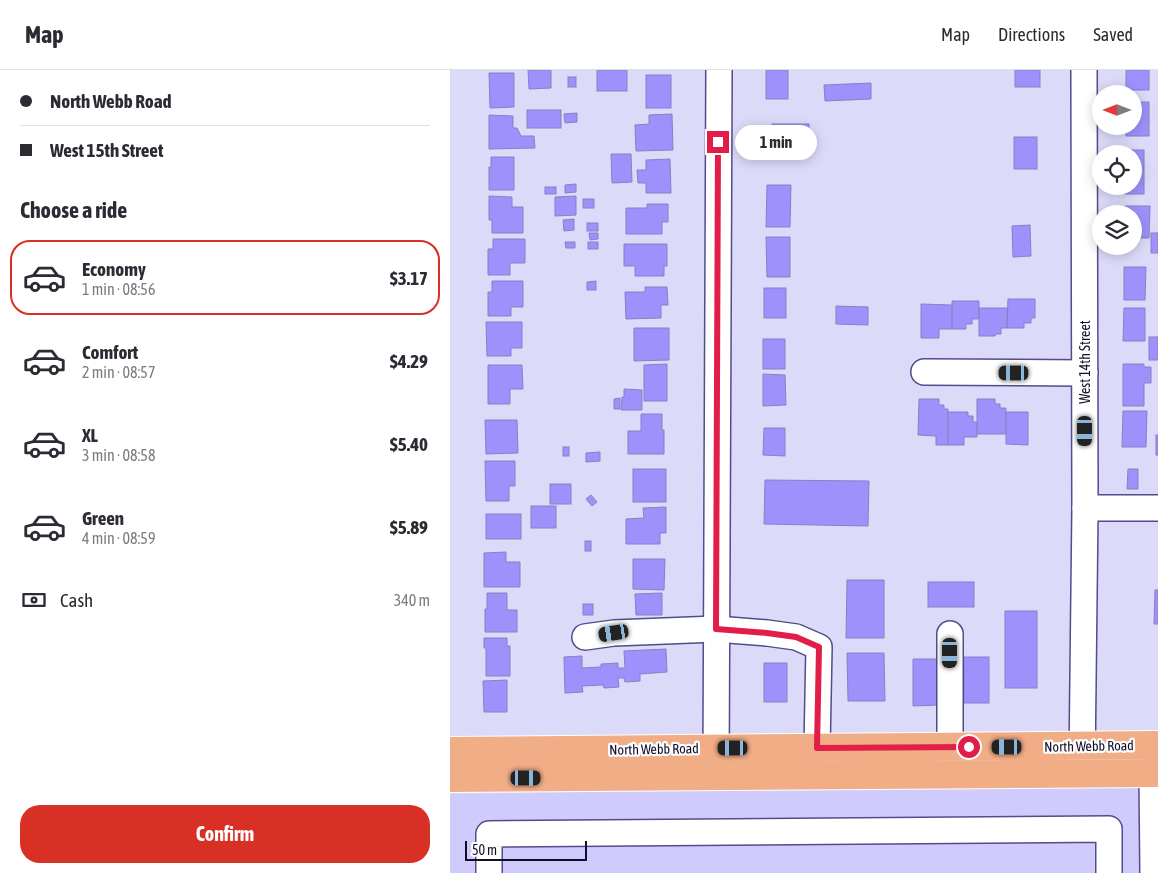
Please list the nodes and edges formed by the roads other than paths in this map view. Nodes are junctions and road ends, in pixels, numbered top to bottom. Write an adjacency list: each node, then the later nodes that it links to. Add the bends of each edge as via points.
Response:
1 (719, 70): 7 (street)
2 (1084, 70): 4 (street, West 14th Street)
3 (924, 372): 4 (street)
4 (1085, 374): 5 (street, West 14th Street)
5 (1086, 508): 6 (street); 11 (street, West 14th Street)
6 (1158, 508)
7 (716, 629): 9 (street); 13 (street, via 796,637 819,647); 14 (street)
8 (950, 634): 12 (street)
9 (584, 637)
10 (1158, 745): 11 (main road, North Webb Road)
11 (1083, 746): 12 (main road, North Webb Road); 17 (street, West 14th Street)
12 (950, 747): 13 (main road, North Webb Road)
13 (817, 748): 14 (main road, North Webb Road)
14 (716, 749): 15 (main road, North Webb Road); 18 (street)
15 (450, 751)
16 (1155, 773): 17 (main road, North Webb Road); 22 (street)
17 (1082, 774): 18 (main road, North Webb Road)
18 (716, 776): 19 (main road, North Webb Road)
19 (450, 778)
20 (489, 873): 21 (street, via 488,834 1109,829)
21 (1109, 873)
22 (1153, 873)

